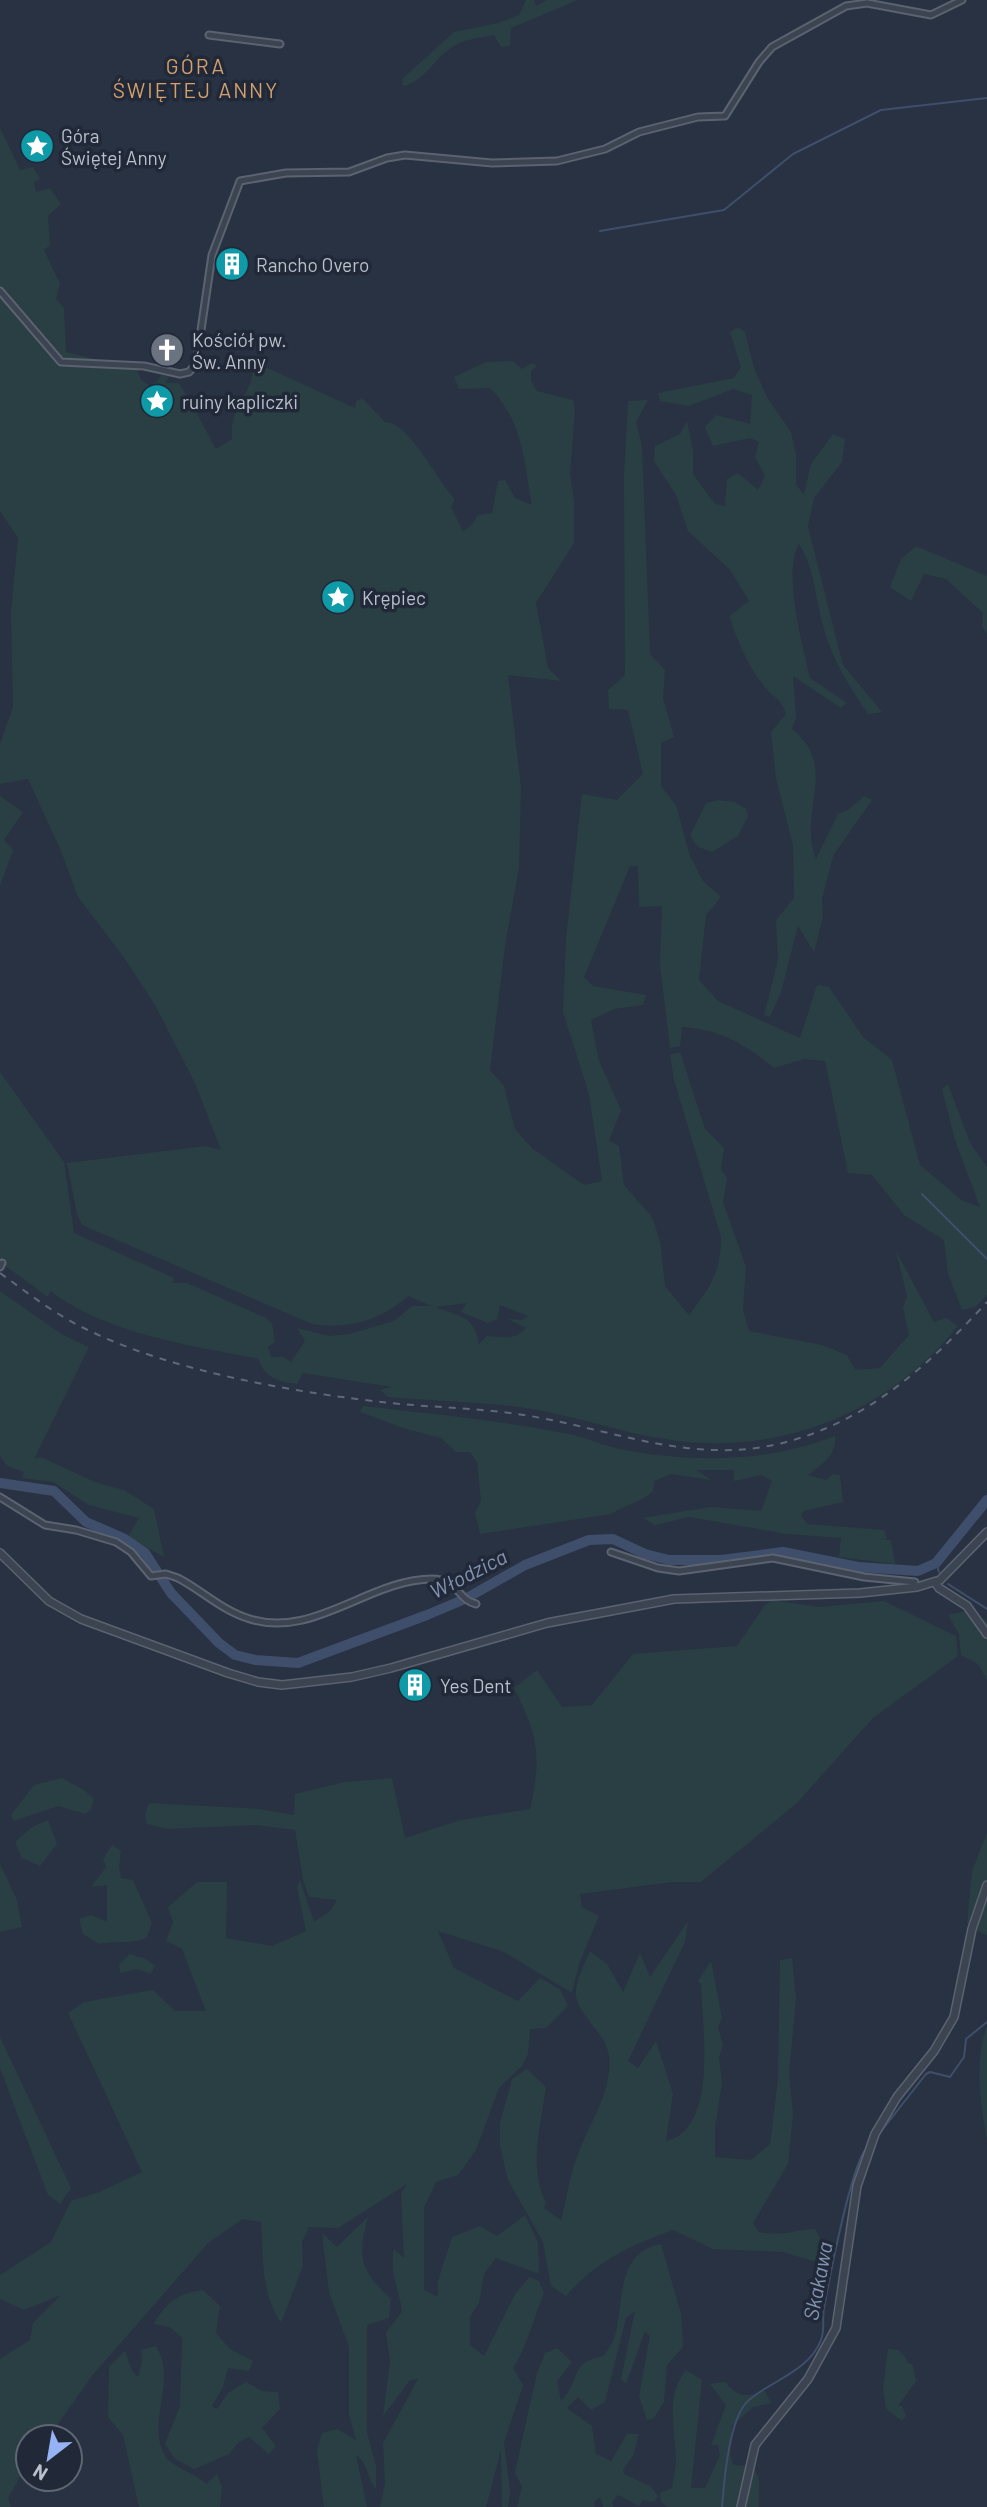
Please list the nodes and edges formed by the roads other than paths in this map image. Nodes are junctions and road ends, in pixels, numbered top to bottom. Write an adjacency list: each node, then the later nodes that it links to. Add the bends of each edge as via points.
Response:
1 (962, 0): 4 (street, via 931,15 867,3 846,6 772,47 725,116 698,117 639,132 605,149 569,159 492,163 405,155 349,172 286,173 240,181 212,255 196,364 189,372 61,362)
2 (209, 35): 3 (street)
3 (280, 44)
4 (0, 290)
5 (0, 1497): 11 (street, via 45,1525 116,1542 131,1552 150,1576 166,1574 261,1622 301,1620 410,1581 444,1580)
6 (987, 1532): 10 (street, via 952,1571)
7 (611, 1552): 9 (street, via 679,1571 774,1558 864,1577)
8 (0, 1553): 9 (street, via 29,1585 60,1609 258,1682 303,1684 422,1661 563,1619 674,1599 860,1593)
9 (916, 1582): 10 (street)
10 (935, 1582): 12 (street, via 967,1606)
11 (473, 1604)
12 (987, 1634)
13 (987, 1885): 14 (street, via 972,1929 954,2017 875,2134 857,2186 835,2328 814,2371 755,2445)
14 (741, 2507)

